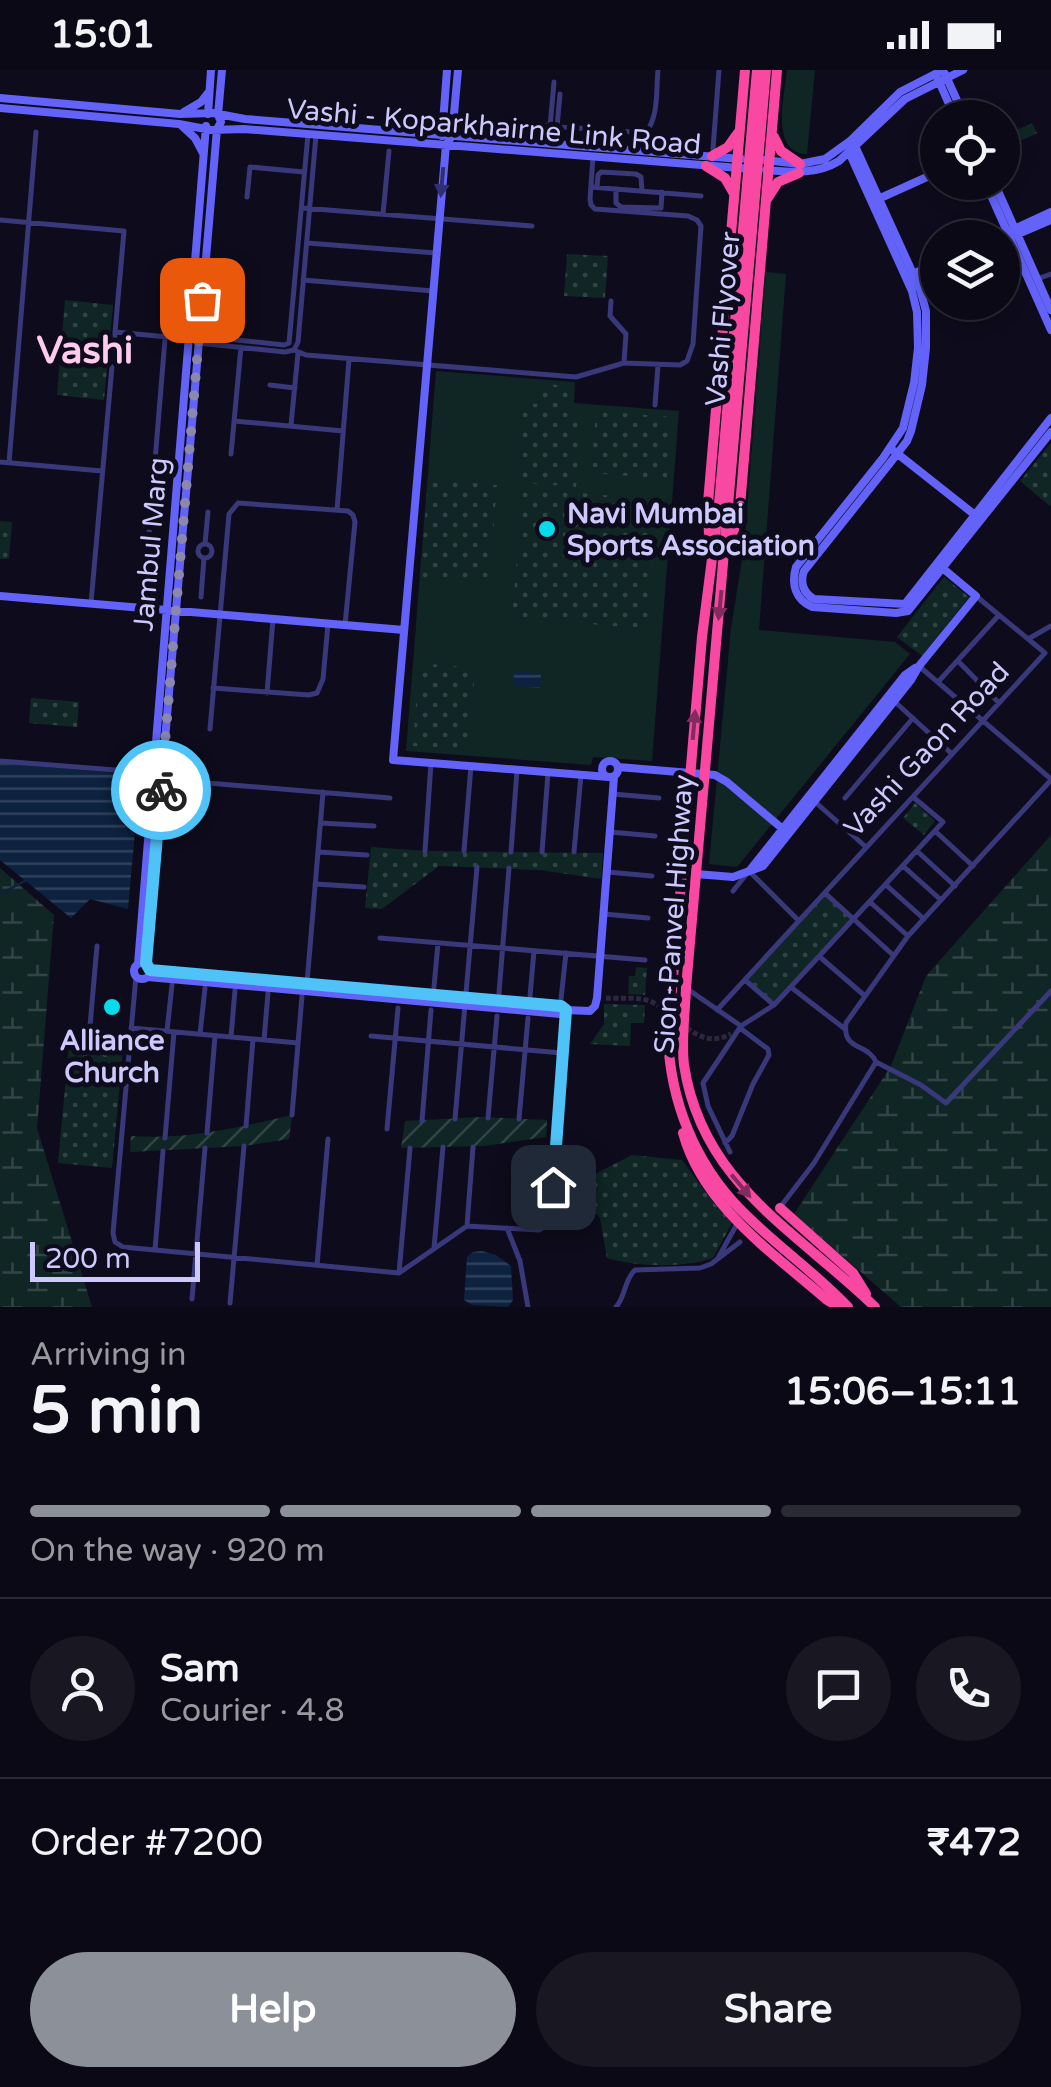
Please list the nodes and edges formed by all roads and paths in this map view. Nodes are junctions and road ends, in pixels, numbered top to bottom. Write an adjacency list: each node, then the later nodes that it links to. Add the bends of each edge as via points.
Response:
1 (211, 70): 14 (street)
2 (222, 70): 15 (street)
3 (446, 70): 33 (street)
4 (458, 70): 24 (street)
5 (658, 70): 27 (street, via 653,120 645,133)
6 (719, 70): 39 (street)
7 (746, 70): 29 (highway)
8 (756, 70): 99 (highway, Vashi Flyover)
9 (766, 70): 99 (highway, Vashi Flyover)
10 (777, 70): 30 (highway)
11 (963, 70): 12 (street)
12 (940, 74): 18 (street); 19 (street); 23 (street, via 900,92)
13 (554, 82): 27 (street)
14 (210, 90): 21 (street); 25 (street)
15 (220, 91): 22 (street); 26 (street, via 227,110)
16 (560, 94): 27 (street)
17 (0, 98): 25 (street, Vashi - Koparkhairne Link Road)
18 (949, 100)
19 (955, 100)
20 (0, 108): 25 (street, Vashi - Koparkhairne Link Road)
21 (208, 114): 22 (street); 25 (street, Vashi - Koparkhairne Link Road); 28 (street, via 204,121)
22 (218, 116): 26 (street, Vashi - Koparkhairne Link Road); 28 (street, via 221,122)
23 (881, 116): 36 (street); 43 (street, via 834,154)
24 (453, 118): 27 (street); 34 (street)
25 (180, 119): 28 (street, Vashi - Koparkhairne Link Road); 40 (street)
26 (244, 124): 28 (street, Vashi - Koparkhairne Link Road); 32 (street, Vashi - Koparkhairne Link Road); 33 (street, Vashi - Koparkhairne Link Road); 40 (street, via 225,135)
27 (553, 127)
28 (212, 128): 40 (street, Jambul Marg)
29 (740, 128): 39 (highway); 41 (highway)
30 (772, 131): 42 (highway); 43 (highway)
31 (36, 132): 60 (street)
32 (312, 134): 35 (street, Vashi - Koparkhairne Link Road); 44 (street)
33 (441, 135): 34 (street, Vashi - Koparkhairne Link Road); 35 (street)
34 (452, 136): 35 (street); 38 (street, Vashi - Koparkhairne Link Road)
35 (446, 145): 38 (street, Vashi - Koparkhairne Link Road); 58 (street, one-way to 58)
36 (852, 149): 43 (street, via 828,167); 54 (street)
37 (388, 151): 56 (street)
38 (593, 152): 39 (street, Vashi - Koparkhairne Link Road); 46 (street)
39 (711, 157): 41 (street, Vashi - Koparkhairne Link Road); 52 (highway)
40 (209, 158): 79 (street, Jambul Marg)
41 (737, 163): 42 (street, Vashi - Koparkhairne Link Road); 52 (highway)
42 (769, 166): 43 (street, Vashi - Koparkhairne Link Road); 53 (highway)
43 (800, 168): 53 (highway)
44 (309, 172): 51 (street, via 250,167); 55 (street)
45 (920, 180): 54 (street)
46 (594, 187): 47 (street); 48 (street, via 601,172 636,174); 85 (street, via 595,209 688,216 701,226 692,353 680,365)
47 (616, 189): 48 (street); 49 (street, via 620,207 661,208)
48 (642, 191): 49 (street)
49 (662, 192): 50 (street)
50 (702, 196)
51 (247, 197)
52 (734, 198): 108 (highway, via 708,503)
53 (766, 200): 109 (highway, via 740,506)
54 (876, 200): 71 (street)
55 (306, 208): 56 (street); 63 (street)
56 (383, 214): 58 (street)
57 (1050, 216): 62 (street)
58 (439, 218): 61 (street); 65 (street)
59 (0, 220): 60 (street)
60 (28, 223): 77 (street, via 124,231); 97 (street)
61 (532, 226)
62 (1020, 230)
63 (303, 242): 65 (street); 67 (street)
64 (1020, 251): 72 (street)
65 (436, 253): 73 (street)
66 (1020, 258): 76 (street)
67 (301, 274): 73 (street); 81 (street)
68 (920, 274): 71 (street)
69 (1051, 274): 72 (street)
70 (170, 278): 78 (street)
71 (911, 278): 94 (street, via 918,348)
72 (1037, 279): 75 (street)
73 (433, 291): 84 (street)
74 (611, 301): 83 (street, via 610,316 626,334)
75 (1051, 310)
76 (1051, 330)
77 (115, 332): 78 (street); 98 (street)
78 (164, 336): 79 (street); 110 (street, via 145,591)
79 (196, 339): 80 (street); 81 (street); 115 (street, Jambul Marg)
80 (241, 348): 81 (street); 90 (street)
81 (294, 349): 82 (street); 87 (street)
82 (349, 358): 84 (street); 92 (street)
83 (624, 363): 84 (street, via 576,377); 85 (street)
84 (427, 365): 122 (street)
85 (658, 365): 88 (street)
86 (270, 385): 87 (street)
87 (295, 388): 91 (street)
88 (655, 405)
89 (1051, 418): 102 (street)
90 (234, 421): 91 (street); 95 (street)
91 (291, 426): 92 (street)
92 (343, 430): 100 (street)
93 (1051, 432): 107 (street)
94 (894, 451): 102 (street); 107 (street, via 796,566 798,596 812,607 902,613 913,608)
95 (232, 454)
96 (0, 462): 97 (street)
97 (9, 463): 98 (street)
98 (103, 471): 114 (street)
99 (724, 504): 108 (highway, Vashi Flyover); 109 (highway, Vashi Flyover)
100 (336, 510): 105 (street, via 238,503 229,514); 120 (street, via 348,511 354,522)
101 (208, 512): 103 (street)
102 (975, 515): 107 (street)
103 (205, 544): 104 (street); 106 (street, via 194,550)
104 (212, 552): 105 (street); 106 (street)
105 (226, 552): 116 (street)
106 (204, 558): 113 (street)
107 (940, 566): 112 (street, Vashi Gaon Road)
108 (709, 570): 247 (highway, Sion-Panvel Highway, one-way to 108, via 668,1036)
109 (724, 572): 176 (highway, Sion-Panvel Highway, one-way to 176)
110 (158, 590)
111 (0, 596): 114 (street)
112 (976, 596): 117 (street, Vashi Gaon Road); 126 (street)
113 (201, 597)
114 (91, 603): 115 (street)
115 (172, 610): 116 (street); 144 (street, Jambul Marg)
116 (220, 614): 118 (street); 128 (street)
117 (999, 615): 123 (street, Vashi Gaon Road); 125 (street)
118 (273, 619): 119 (street); 129 (street)
119 (328, 624): 120 (street); 129 (street, via 324,679 316,693)
120 (346, 625): 122 (street)
121 (1051, 626): 123 (street)
122 (404, 630): 138 (street, via 393,760)
123 (1028, 639): 124 (street, Vashi Gaon Road)
124 (1048, 656): 131 (street, Vashi Gaon Road)
125 (958, 661): 127 (street); 131 (street)
126 (918, 666): 127 (street); 130 (street)
127 (938, 682): 133 (street)
128 (213, 688): 129 (street); 134 (street)
129 (267, 693)
130 (891, 699): 132 (street); 153 (street)
131 (999, 703): 133 (street, Vashi Gaon Road)
132 (913, 718): 135 (street); 154 (street)
133 (983, 720): 135 (street, Vashi Gaon Road); 145 (street)
134 (210, 730)
135 (952, 754): 150 (street, Vashi Gaon Road)
136 (0, 761): 144 (street)
137 (605, 762): 142 (street, via 614,761); 142 (street, via 604,775); 143 (street)
138 (431, 763): 139 (street); 162 (street)
139 (471, 766): 140 (street); 164 (street)
140 (517, 770): 141 (street); 166 (street)
141 (548, 772): 143 (street); 167 (street)
142 (614, 774): 143 (street); 149 (street); 158 (street, via 715,775)
143 (581, 775): 168 (street)
144 (156, 777): 147 (street); 203 (street, Jambul Marg)
145 (1051, 779): 146 (street)
146 (1045, 786): 148 (street); 171 (street)
147 (324, 792): 151 (street); 155 (street)
148 (1051, 793)
149 (613, 794): 152 (street); 157 (street)
150 (912, 796): 159 (street, via 943,822); 161 (street, Vashi Gaon Road)
151 (390, 798)
152 (658, 798)
153 (812, 798): 158 (street); 161 (street)
154 (845, 798)
155 (321, 823): 156 (street); 165 (street)
156 (374, 826)
157 (610, 832): 160 (street); 175 (street)
158 (785, 832): 174 (street)
159 (934, 832): 163 (street); 171 (street)
160 (655, 836)
161 (866, 847): 183 (street, Vashi Gaon Road)
162 (425, 850)
163 (917, 850): 170 (street); 180 (street)
164 (464, 851)
165 (318, 852): 169 (street); 178 (street)
166 (511, 852)
167 (542, 852)
168 (574, 852)
169 (366, 854)
170 (903, 866): 179 (street); 184 (street)
171 (974, 866): 180 (street)
172 (477, 867): 194 (street)
173 (510, 868): 196 (street)
174 (749, 871): 176 (street, via 731,878); 182 (street); 190 (street)
175 (607, 872): 177 (street); 186 (street)
176 (696, 874): 208 (highway, Sion-Panvel Highway)
177 (652, 876)
178 (315, 884): 181 (street); 211 (street)
179 (886, 885): 185 (street); 189 (street)
180 (955, 886): 184 (street)
181 (364, 887)
182 (732, 891)
183 (825, 893): 188 (street); 190 (street, Vashi Gaon Road)
184 (941, 900): 189 (street)
185 (870, 902): 188 (street); 191 (street)
186 (604, 914): 187 (street); 200 (street)
187 (648, 918)
188 (855, 919): 199 (street); 201 (street)
189 (924, 919): 191 (street)
190 (799, 920): 204 (street, Vashi Gaon Road)
191 (908, 936): 199 (street)
192 (380, 938): 193 (street)
193 (438, 942): 194 (street); 206 (street)
194 (471, 945): 196 (street); 218 (street)
195 (97, 946): 228 (street, via 90,1026 99,1033)
196 (503, 948): 197 (street); 214 (street)
197 (534, 951): 198 (street); 215 (street)
198 (566, 954): 200 (street); 217 (street)
199 (893, 955): 216 (street)
200 (600, 956): 202 (street); 222 (street, via 602,998 590,1011)
201 (820, 957): 209 (street); 216 (street)
202 (645, 960)
203 (143, 971): 211 (street); 228 (street)
204 (745, 980): 219 (street); 223 (street, Vashi Gaon Road)
205 (172, 985): 229 (street)
206 (434, 987)
207 (204, 988): 230 (street)
208 (686, 988): 223 (street); 246 (highway, Sion-Panvel Highway)
209 (791, 988): 219 (street); 227 (street)
210 (236, 990): 234 (street)
211 (305, 990): 218 (street); 239 (street)
212 (1051, 990): 244 (street, via 946,1103)
213 (268, 993): 237 (street)
214 (499, 993)
215 (530, 996)
216 (865, 996): 227 (street)
217 (561, 999)
218 (466, 1001): 222 (street); 240 (street)
219 (774, 1005): 226 (street)
220 (398, 1008): 235 (street)
221 (432, 1010): 238 (street)
222 (566, 1010): 243 (street)
223 (717, 1010): 226 (street)
224 (497, 1016): 241 (street)
225 (528, 1018): 242 (street)
226 (740, 1027): 231 (street); 245 (street); 258 (street, via 769,1054)
227 (845, 1029): 244 (street, via 850,1042)
228 (131, 1032): 229 (street); 272 (street, via 113,1238 123,1247)
229 (171, 1032): 230 (street); 256 (street)
230 (200, 1034): 232 (street)
231 (731, 1034)
232 (215, 1036): 234 (street); 255 (street)
233 (371, 1036): 235 (street)
234 (231, 1037): 236 (street)
235 (396, 1038): 238 (street); 254 (street)
236 (253, 1039): 237 (street); 253 (street)
237 (264, 1040): 239 (street)
238 (429, 1041): 240 (street); 252 (street)
239 (298, 1043): 248 (street)
240 (462, 1044): 241 (street); 251 (street)
241 (494, 1046): 242 (street); 249 (street)
242 (525, 1049): 243 (street); 250 (street)
243 (563, 1053): 269 (street, via 550,1221 539,1230)
244 (876, 1062): 266 (street)
245 (706, 1077): 246 (street); 258 (street, via 703,1089)
246 (689, 1087): 280 (highway, Sion-Panvel Highway, one-way to 280, via 706,1134 735,1181)
247 (674, 1090): 267 (highway, via 698,1172); 284 (highway, Sion-Panvel Highway, via 692,1140 723,1190)
248 (292, 1115)
249 (488, 1118)
250 (518, 1118)
251 (455, 1119)
252 (422, 1120)
253 (246, 1126)
254 (387, 1129)
255 (206, 1133)
256 (165, 1138)
257 (328, 1139): 276 (street)
258 (725, 1143): 265 (street)
259 (244, 1146): 274 (street)
260 (473, 1146): 268 (street)
261 (443, 1147): 271 (street)
262 (205, 1148): 273 (street)
263 (410, 1148): 277 (street)
264 (163, 1151): 272 (street)
265 (730, 1152)
266 (780, 1208): 280 (highway, via 853,1273)
267 (738, 1222): 275 (street); 283 (highway)
268 (468, 1226): 269 (street); 271 (street)
269 (507, 1228): 281 (street)
270 (740, 1242): 275 (street)
271 (434, 1248): 277 (street)
272 (154, 1250): 273 (street)
273 (196, 1254): 274 (street); 278 (street)
274 (234, 1258): 276 (street); 279 (street)
275 (716, 1261): 282 (street, via 700,1268 635,1270)
276 (317, 1265): 277 (street)
277 (399, 1272)
278 (192, 1298)
279 (230, 1303)
280 (873, 1305)
281 (528, 1307)
282 (616, 1307)
283 (839, 1307)
284 (848, 1307)

